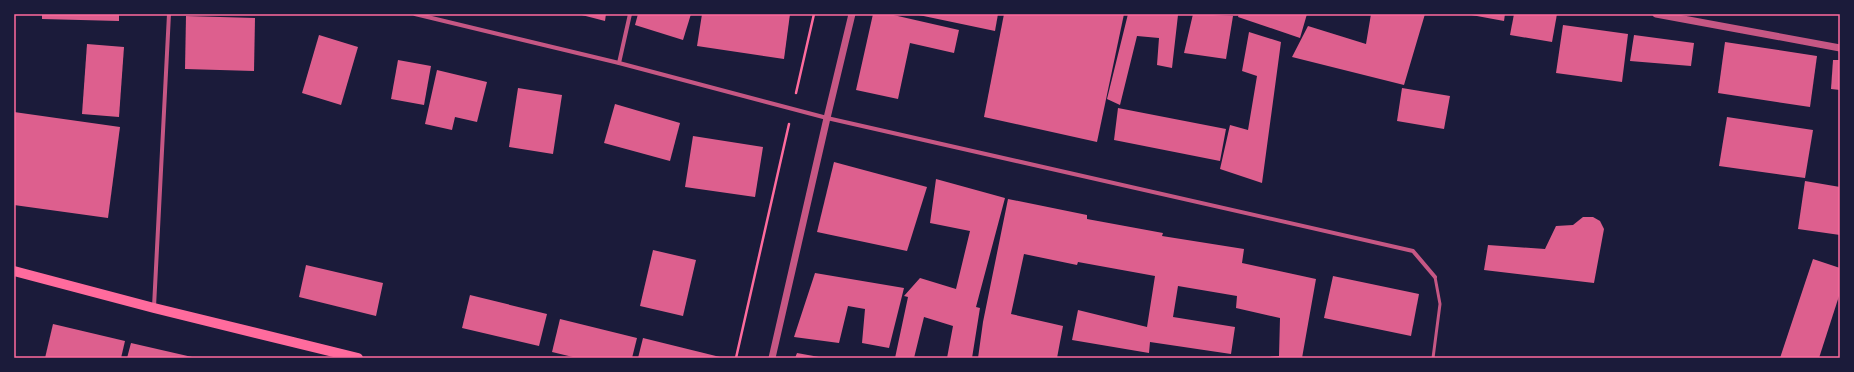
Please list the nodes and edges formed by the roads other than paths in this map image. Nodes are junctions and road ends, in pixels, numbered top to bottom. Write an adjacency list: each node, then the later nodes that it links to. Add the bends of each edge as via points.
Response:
1 (169, 14): 11 (street)
2 (415, 14): 7 (street)
3 (630, 14): 7 (street)
4 (852, 14): 8 (street)
5 (1656, 14): 6 (street)
6 (1840, 48)
7 (619, 63): 8 (street)
8 (827, 118): 10 (street, via 1413,251); 13 (street)
9 (14, 271): 11 (main road)
10 (1435, 277): 14 (lane, via 1440,304)
11 (154, 308): 12 (main road)
12 (358, 358)
13 (772, 358)
14 (1433, 358)

